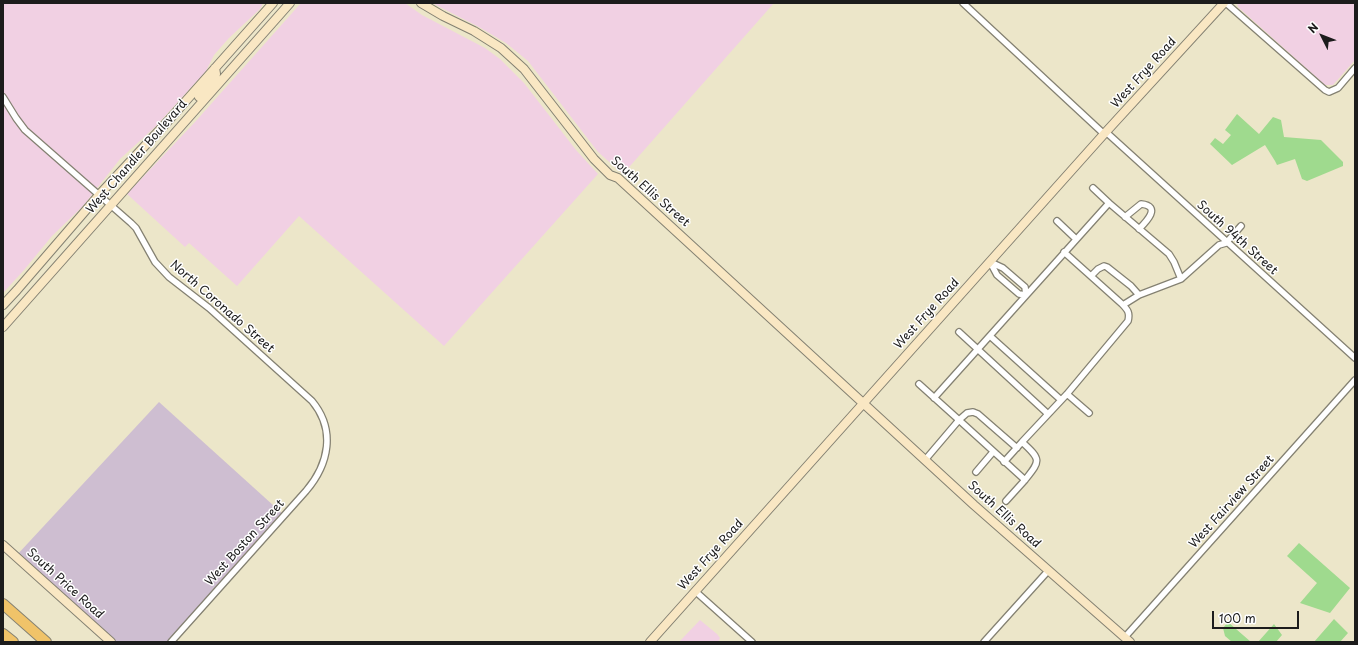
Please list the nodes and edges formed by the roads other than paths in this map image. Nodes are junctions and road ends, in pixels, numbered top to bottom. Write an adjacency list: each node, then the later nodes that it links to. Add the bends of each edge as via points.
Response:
1 (273, 3): 6 (street, West Chandler Boulevard)
2 (290, 3): 9 (street, West Chandler Boulevard)
3 (421, 3): 39 (street, South Ellis Street, via 501,48 524,69 594,159 610,175 618,178)
4 (963, 3): 10 (street, South 94th Street)
5 (1225, 3): 7 (street, via 1325,90 1329,92 1338,88); 10 (street, West Frye Road)
6 (215, 68): 9 (street, via 215,78 197,99); 12 (street, West Chandler Boulevard)
7 (1355, 68)
8 (3, 97): 12 (street, North Coronado Street, via 25,130)
9 (194, 111): 14 (street, West Chandler Boulevard)
10 (1105, 133): 20 (street, South 94th Street); 22 (street, West Frye Road)
11 (1093, 188): 13 (street)
12 (99, 195): 14 (street, North Coronado Street); 27 (street, West Chandler Boulevard)
13 (1109, 203): 15 (street); 19 (street)
14 (111, 205): 29 (street, West Chandler Boulevard); 46 (street, North Coronado Street, via 136,228 155,262 169,277 209,308 312,401 325,426)
15 (1125, 217): 18 (street); 18 (street, via 1140,204 1149,207 1151,216)
16 (1057, 221): 19 (street)
17 (1241, 226): 20 (street)
18 (1140, 229): 24 (street, via 1169,254)
19 (1076, 239): 21 (street)
20 (1226, 242): 24 (street, via 1219,245); 33 (street, South 94th Street)
21 (1064, 252): 23 (street); 25 (street)
22 (990, 262): 25 (street, via 997,274 1019,294); 25 (street, via 1003,268 1025,287); 39 (street, West Frye Road)
23 (1091, 276): 26 (street, via 1101,267 1107,267); 28 (street)
24 (1181, 280): 26 (street)
25 (1026, 295): 31 (street)
26 (1139, 295): 28 (street)
27 (3, 305)
28 (1123, 305): 36 (street, via 1130,315 1128,321)
29 (3, 327)
30 (959, 332): 32 (street)
31 (990, 336): 32 (street); 38 (street)
32 (977, 350): 37 (street); 41 (street)
33 (1355, 358)
34 (1355, 380): 57 (street, West Fairview Street)
35 (919, 384): 37 (street)
36 (1067, 394): 38 (street); 40 (street)
37 (934, 398): 42 (street)
38 (1061, 400): 41 (street)
39 (864, 404): 47 (street, South Ellis Road); 54 (street, West Frye Road)
40 (1089, 413)
41 (1048, 414): 43 (street)
42 (959, 420): 44 (street, via 967,413 978,414); 45 (street); 47 (street)
43 (1022, 442): 44 (street); 50 (street, via 1037,459 1037,465)
44 (1017, 448): 48 (street)
45 (993, 452): 48 (street); 49 (street)
46 (326, 454): 61 (street, West Boston Street, via 320,472 309,487)
47 (925, 460): 53 (street, South Ellis Road)
48 (1004, 462): 50 (street)
49 (976, 472)
50 (1024, 480): 51 (street)
51 (1006, 501)
52 (3, 545): 60 (street, South Price Road)
53 (1048, 570): 57 (street, South Ellis Road); 64 (street)
54 (695, 591): 62 (street, West Frye Road); 63 (street)
55 (3, 604): 59 (highway)
56 (3, 634): 58 (highway)
57 (1127, 640)
58 (13, 642)
59 (46, 642)
60 (111, 642)
61 (171, 642)
62 (650, 642)
63 (752, 642)
64 (984, 642)

